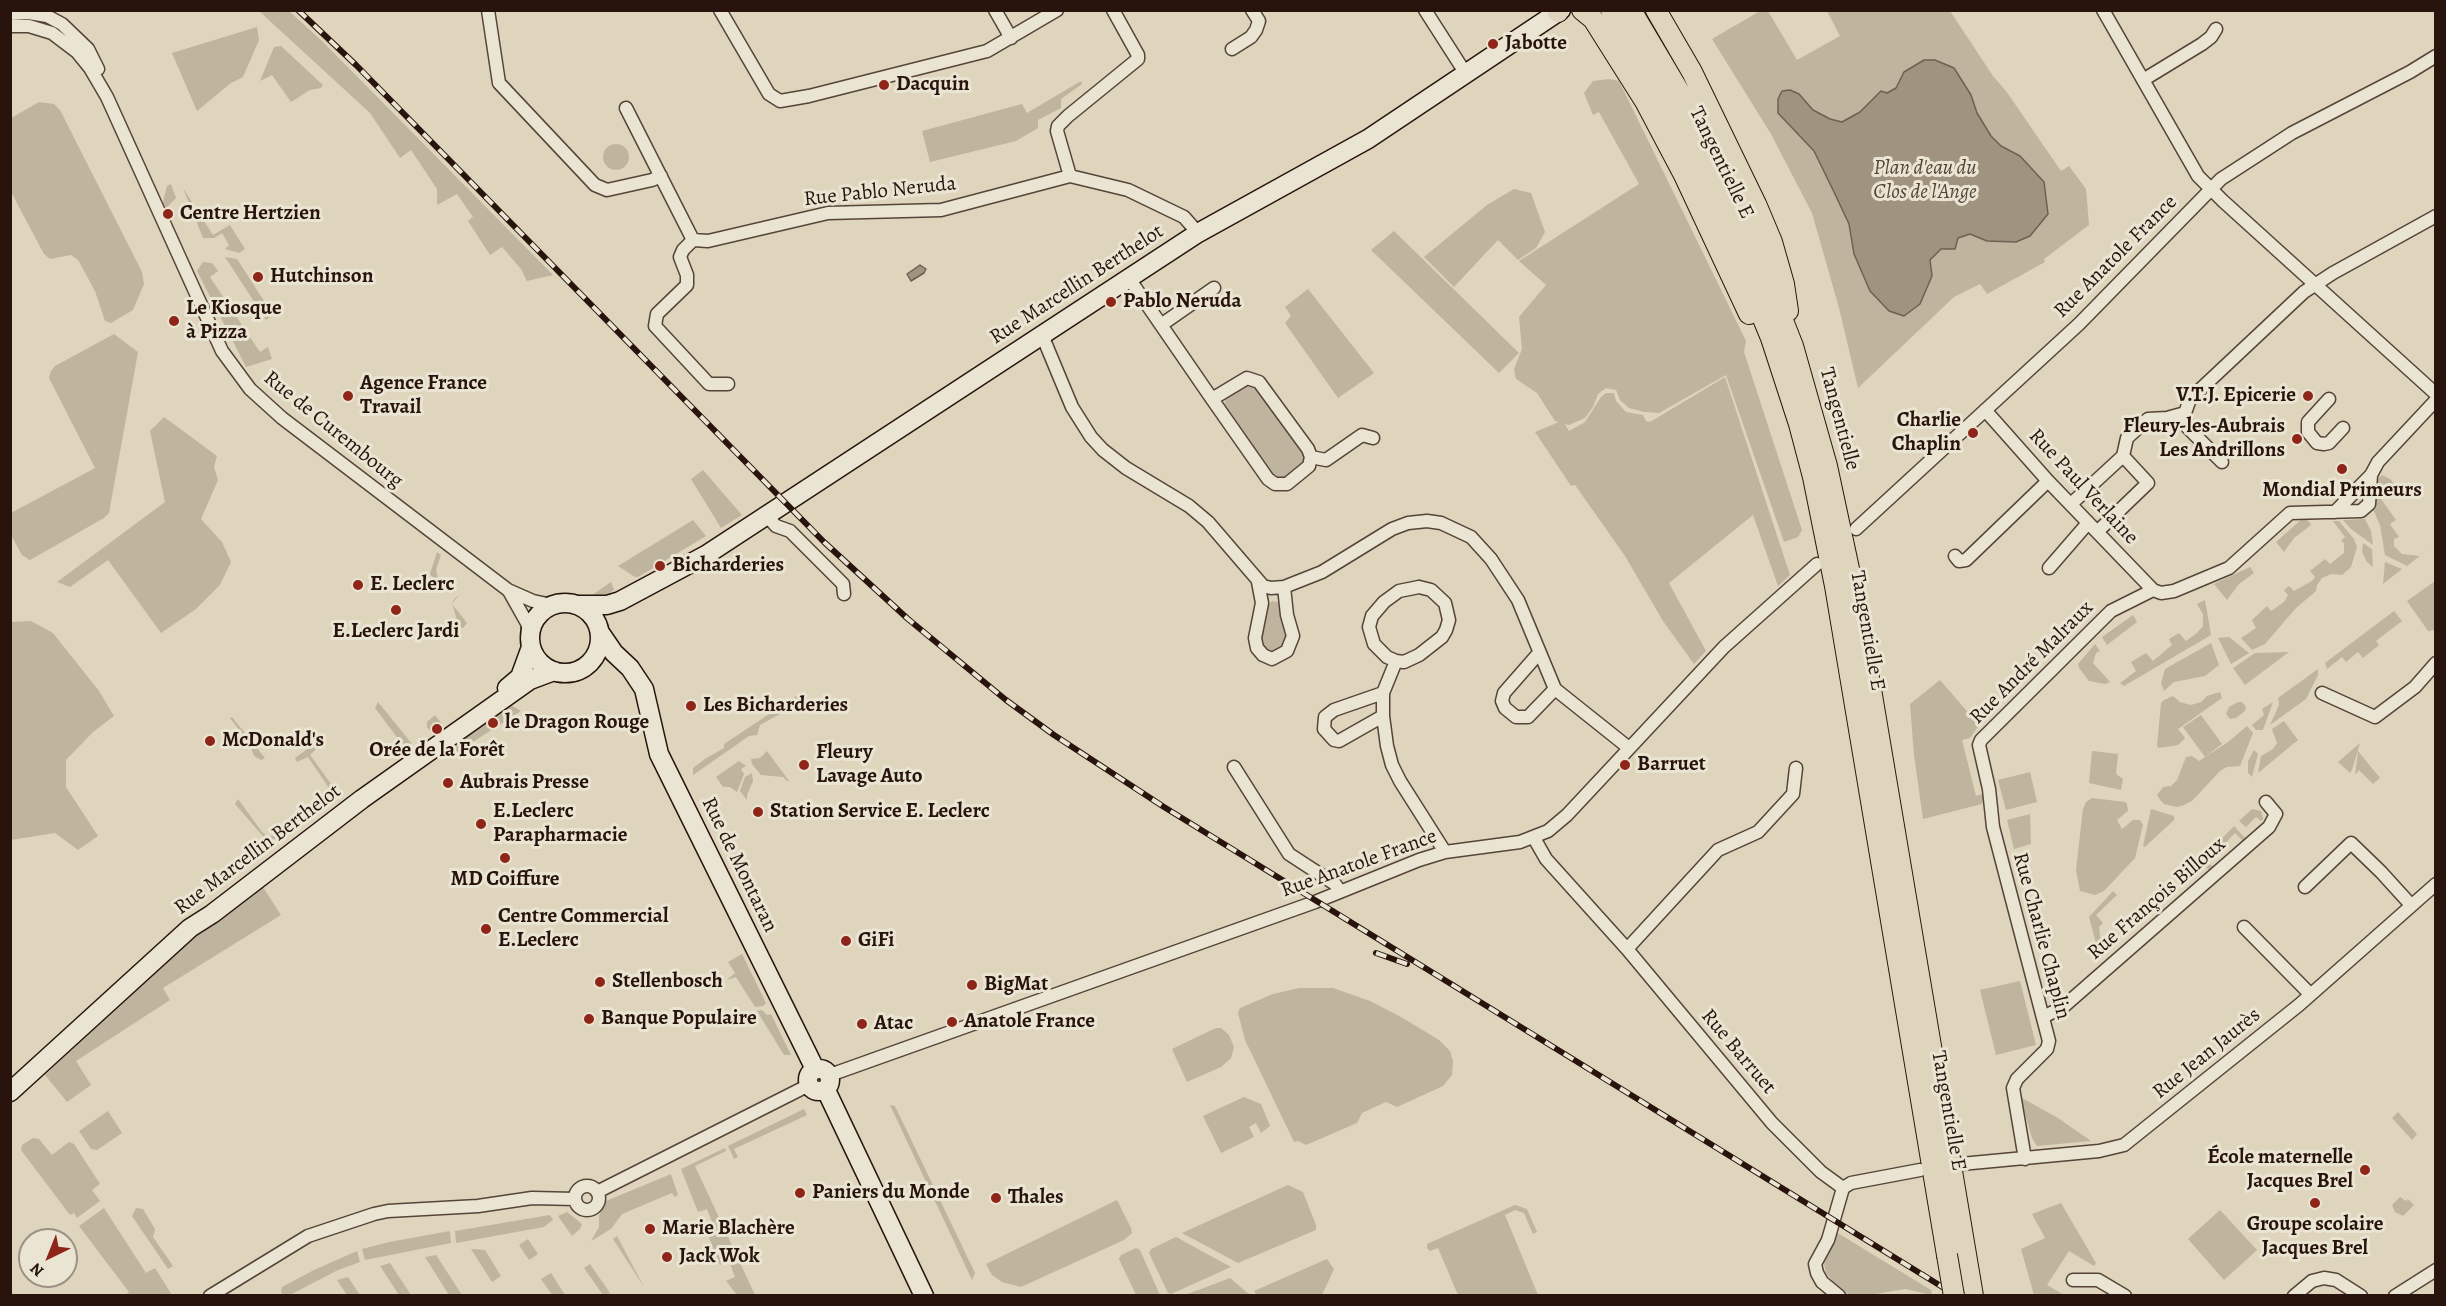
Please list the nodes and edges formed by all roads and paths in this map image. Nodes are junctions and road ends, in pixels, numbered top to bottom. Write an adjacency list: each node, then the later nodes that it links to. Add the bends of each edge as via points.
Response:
1 (488, 10): 25 (street, via 499,83 595,185 607,190)
2 (720, 10): 18 (street, via 769,94 780,101 987,51)
3 (995, 10): 18 (street)
4 (1058, 10): 18 (street)
5 (1113, 10): 26 (street, via 1138,59 1058,126)
6 (1252, 10): 19 (street, via 1259,21 1257,30)
7 (1425, 10): 21 (street)
8 (1582, 10): 55 (main road, via 1593,19 1646,103 1752,320 1767,353)
9 (1656, 10): 36 (main road, via 1692,72 1772,242 1784,284)
10 (2103, 10): 22 (street)
11 (1559, 11): 21 (main road, Rue Marcellin Berthelot)
12 (1618, 11): 36 (main road, Tangentielle E, via 1713,152); 55 (main road, Tangentielle E, via 1705,179 1772,338)
13 (48, 13): 14 (street); 17 (street); 23 (street, Rue de Curembourg, via 88,49)
14 (10, 14)
15 (10, 26): 17 (street)
16 (2216, 29): 22 (street, via 2202,44)
17 (43, 30): 23 (street, Rue de Curembourg, via 59,37 86,61)
18 (1011, 38)
19 (1232, 49)
20 (2436, 56): 27 (street, Rue Anatole France, via 2292,133 2235,168)
21 (1466, 74): 29 (main road, Rue Marcellin Berthelot, via 1368,139)
22 (2143, 80): 27 (street, via 2198,176)
23 (107, 97): 63 (street, Rue de Curembourg, via 201,309 239,377 282,418)
24 (626, 108): 25 (street)
25 (661, 176): 30 (street)
26 (1070, 176): 29 (street, Rue Pablo Neruda, via 1128,190 1184,217); 30 (street, Rue Pablo Neruda, via 941,210 828,213 708,241)
27 (2211, 189): 32 (street); 42 (street, Rue Anatole France, via 2079,324)
28 (2436, 216): 32 (street)
29 (1198, 233): 31 (main road, Rue Marcellin Berthelot)
30 (693, 240): 37 (street, via 680,257 687,285 657,314 655,326 709,384)
31 (1128, 277): 34 (street); 35 (main road, Rue Marcellin Berthelot)
32 (2314, 285): 38 (street); 43 (street, via 2190,399)
33 (1214, 288): 34 (street)
34 (1161, 325): 39 (street)
35 (1042, 335): 54 (main road, Rue Marcellin Berthelot); 61 (street, via 1072,407 1097,444 1208,522)
36 (1793, 346): 52 (main road, Tangentielle)
37 (728, 384)
38 (2436, 394)
39 (1212, 399): 47 (street, via 1247,378 1259,382); 47 (street, via 1275,484 1287,483 1302,472)
40 (2329, 399): 44 (street, via 2308,422 2308,432 2317,443 2324,444)
41 (2436, 400): 49 (street, via 2378,462)
42 (1985, 410): 50 (street, Rue Paul Verlaine); 57 (street, Rue Anatole France)
43 (2185, 413): 46 (street, via 2148,419 2127,438); 48 (street, via 2192,433)
44 (2343, 428)
45 (1373, 438): 47 (street, via 1362,435 1326,460)
46 (2123, 456): 51 (street); 56 (street, via 2148,483)
47 (1311, 457)
48 (2222, 462)
49 (2371, 475): 53 (street); 53 (street, Rue André Malraux, via 2370,504 2361,511)
50 (2048, 481): 51 (street, Rue Paul Verlaine); 58 (street, via 1966,560 1959,561)
51 (2072, 504): 56 (street, Rue Paul Verlaine)
52 (1837, 506): 111 (main road, Tangentielle E)
53 (2335, 512): 64 (street, Rue André Malraux, via 2290,513 2229,568 2174,591)
54 (766, 515): 65 (street, via 776,526 790,531 843,584); 66 (main road, Rue Marcellin Berthelot, via 706,555)
55 (1824, 528): 110 (main road, Tangentielle E, bridge)
56 (2093, 528): 60 (street); 64 (street, Rue Paul Verlaine)
57 (1856, 529)
58 (1955, 556)
59 (1817, 564): 82 (street, Rue Anatole France, via 1724,647)
60 (2049, 568)
61 (1258, 582): 62 (street, via 1271,588); 62 (street, via 1262,603 1255,638 1257,648 1272,659 1287,651 1293,636)
62 (1284, 587): 71 (street, via 1322,572 1392,529 1416,521 1441,523 1471,537 1491,559 1518,600)
63 (508, 590): 67 (street, Rue de Curembourg); 70 (street, Rue de Curembourg, via 527,623)
64 (2153, 590): 81 (street, Rue André Malraux, via 2111,611 1986,733)
65 (844, 594)
66 (620, 601): 68 (main road, Rue Marcellin Berthelot); 69 (main road, Rue Marcellin Berthelot)
67 (552, 605): 68 (main road, Rue Marcellin Berthelot); 70 (main road, Rue Marcellin Berthelot, via 537,617)
68 (579, 605): 69 (main road, via 595,619)
69 (600, 631): 74 (main road, Rue Marcellin Berthelot, via 600,645); 76 (main road, Rue de Montaran)
70 (530, 642): 75 (main road, via 540,662); 97 (main road, Rue Marcellin Berthelot, via 516,681 201,910)
71 (1539, 653): 77 (street); 77 (street, via 1504,693 1505,708 1516,717 1528,717)
72 (1396, 661): 72 (street, via 1411,660 1446,630 1449,610 1431,590 1419,587 1399,591 1372,616 1369,627 1374,644); 78 (street)
73 (2436, 663): 79 (street, via 2415,687 2375,717)
74 (588, 665): 75 (main road, Rue Marcellin Berthelot, via 572,673); 76 (main road, via 613,666)
75 (554, 671): 98 (main road, Rue Marcellin Berthelot, via 530,680 190,928)
76 (636, 677): 96 (main road, Rue de Montaran, via 649,702 659,754)
77 (1555, 689): 82 (street)
78 (1383, 693): 80 (street); 80 (street, via 1334,710 1325,717 1324,729 1339,741)
79 (2322, 693)
80 (1383, 716): 87 (street, via 1392,765)
81 (1979, 745): 95 (street, Rue Charlie Chaplin, via 1993,827)
82 (1629, 748): 86 (street, Rue Anatole France, via 1567,816)
83 (1234, 767): 90 (street, via 1289,854)
84 (1796, 768): 93 (street, via 1792,794 1758,832 1718,850)
85 (2266, 802): 95 (street, Rue François Billoux, via 2276,814 2270,827 2063,1007)
86 (1534, 838): 87 (street, Rue Anatole France); 93 (street, Rue Barruet, via 1546,859)
87 (1445, 852): 90 (street, Rue Anatole France)
88 (2436, 884): 91 (street, Rue Jean Jaurès)
89 (2305, 887): 91 (street, via 2351,843)
90 (1340, 891): 96 (street, Rue Anatole France)
91 (2411, 905): 94 (street, Rue Jean Jaurès)
92 (2244, 927): 94 (street)
93 (1628, 949): 102 (street, Rue Barruet, via 1772,1123 1821,1172)
94 (2310, 994): 99 (street, Rue Jean Jaurès, via 2124,1144 2099,1151)
95 (2043, 1017): 99 (street, Rue Charlie Chaplin, via 2047,1049 2013,1088)
96 (820, 1080): 103 (street, Rue Anatole France); 108 (main road, Rue de Montaran)
97 (10, 1084)
98 (10, 1092)
99 (2025, 1159): 100 (street, Rue Jean Jaurès)
100 (1961, 1164)
101 (1920, 1170): 102 (street, via 1851,1183)
102 (1843, 1188): 109 (street, via 1828,1240 1815,1264 1822,1282)
103 (597, 1192): 104 (street, via 583,1187); 104 (street, via 598,1203 590,1209 578,1206)
104 (575, 1198): 107 (street, via 532,1198 374,1214 308,1236)
105 (2436, 1270): 115 (street)
106 (2073, 1280): 112 (street, via 2098,1280)
107 (210, 1296)
108 (924, 1296)
109 (1839, 1296)
110 (1954, 1296)
111 (1973, 1296)
112 (2125, 1296)
113 (2294, 1296): 114 (street, via 2312,1281 2324,1278 2336,1280)
114 (2361, 1296)
115 (2396, 1296)

